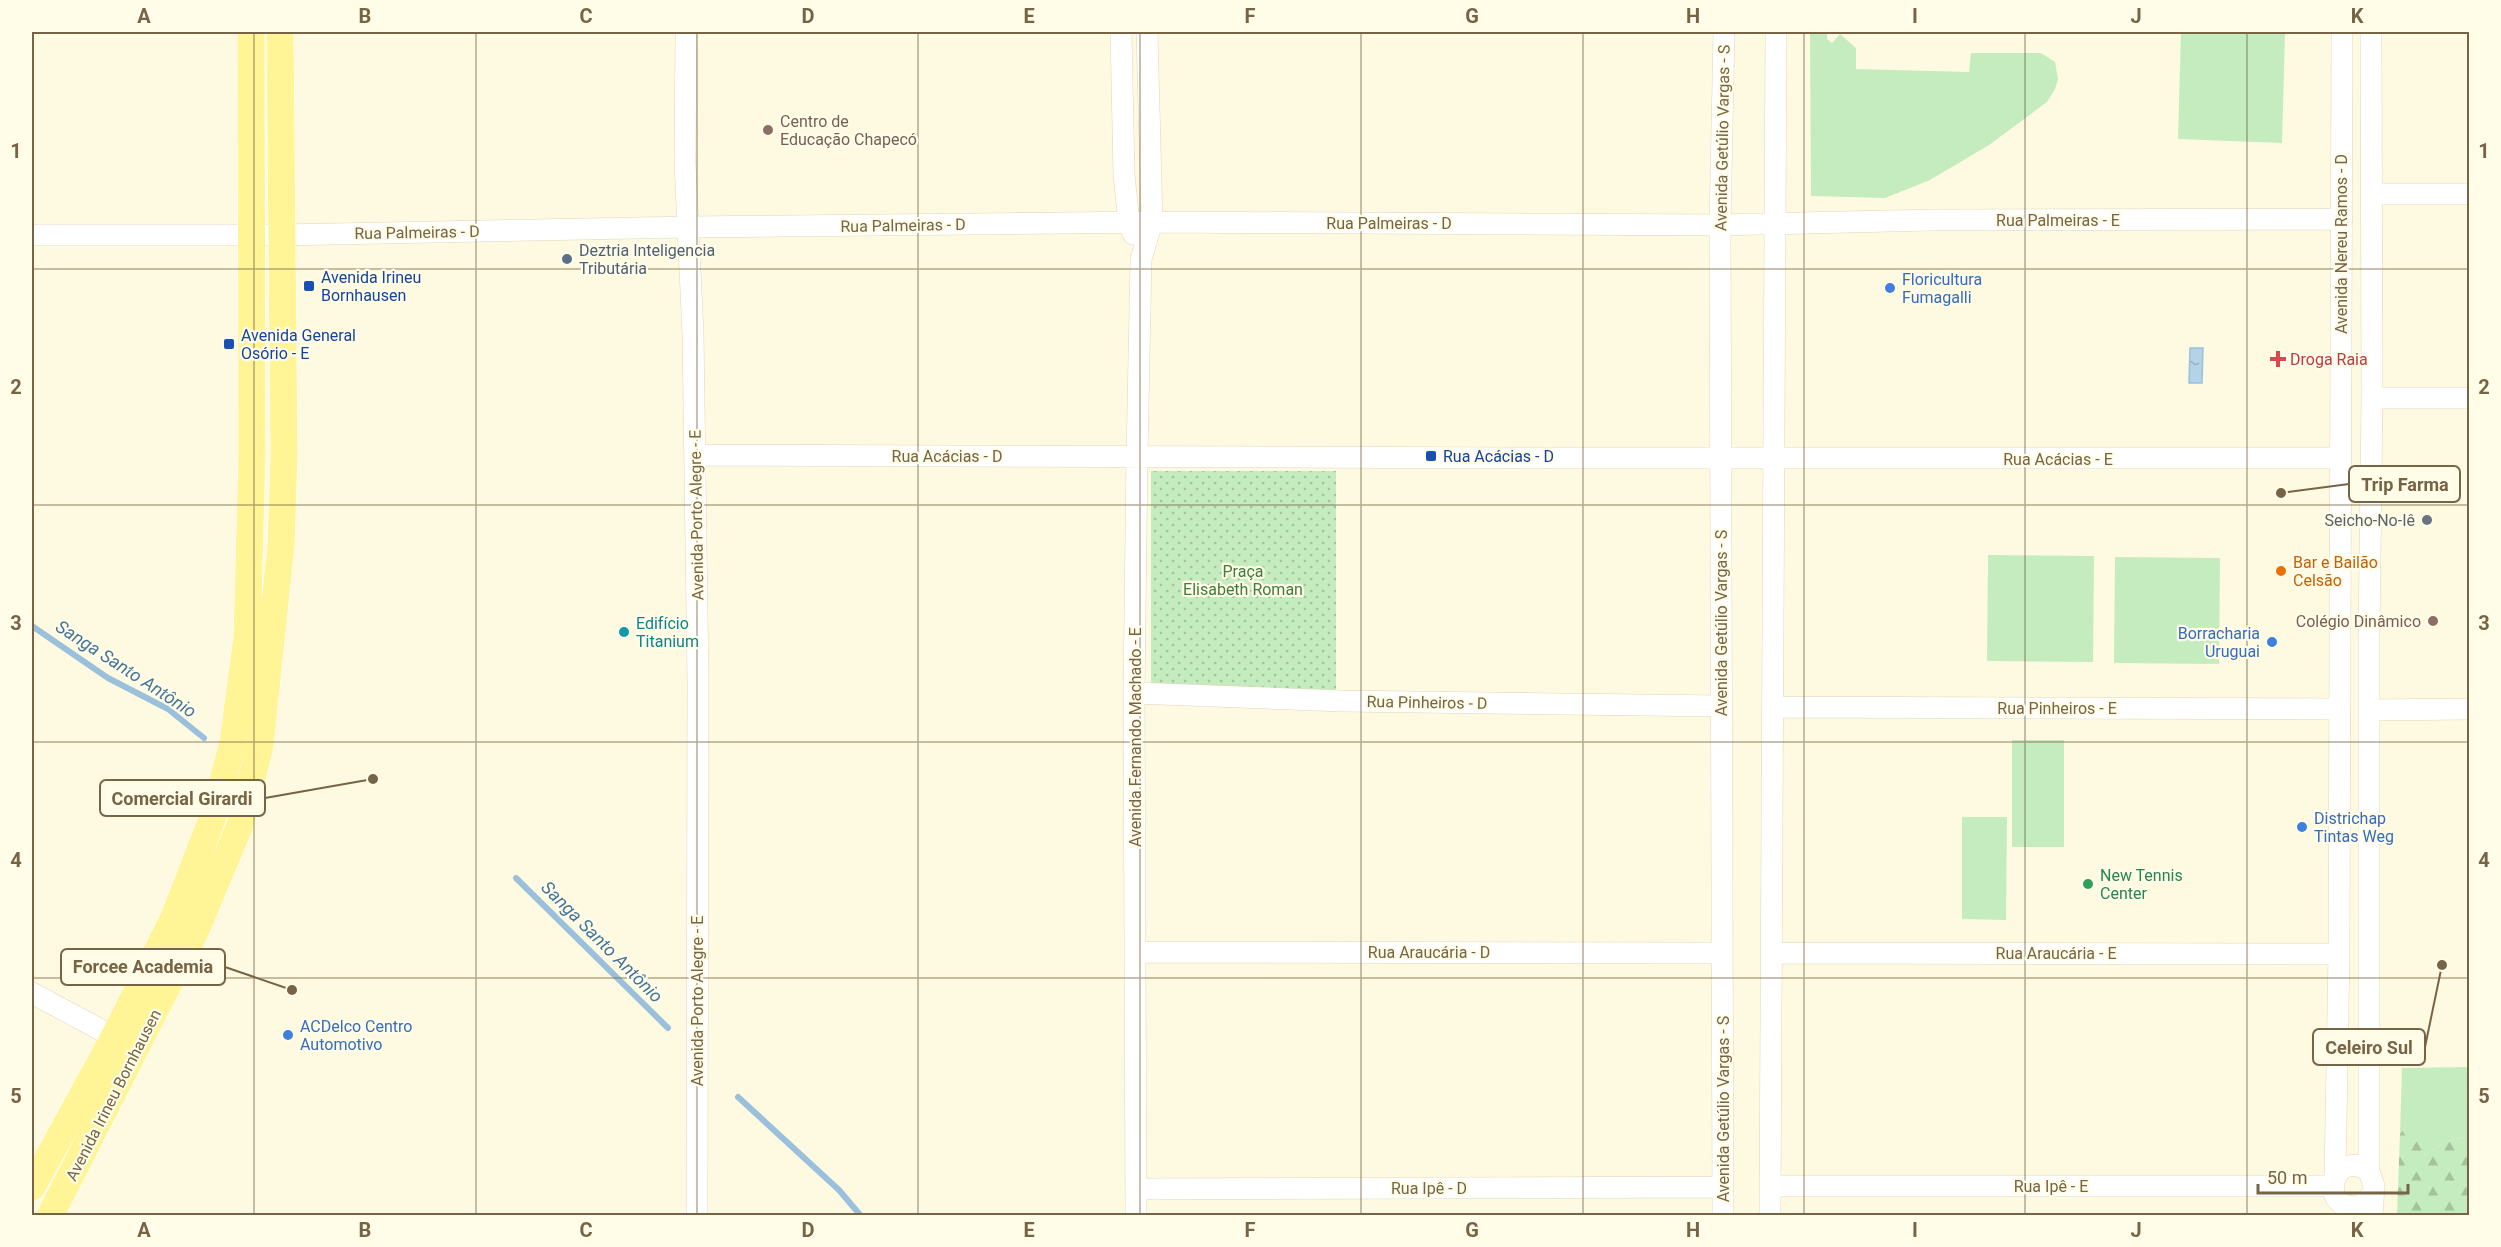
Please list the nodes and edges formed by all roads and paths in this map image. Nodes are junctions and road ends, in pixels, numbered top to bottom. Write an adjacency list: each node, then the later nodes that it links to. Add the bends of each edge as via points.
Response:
1 (686, 32): 17 (street, Avenida Porto Alegre - E)
2 (1121, 32): 14 (street, Avenida Fernando Machado - E)
3 (1147, 32): 13 (street, Avenida Fernando Machado - E)
4 (1724, 32): 16 (street, Avenida Getúlio Vargas - S)
5 (1776, 32): 15 (street)
6 (2342, 32): 12 (street, Avenida Nereu Ramos - D)
7 (2370, 32): 10 (street, Avenida Nereu Ramos - D)
8 (251, 34): 9 (main road); 19 (main road)
9 (280, 34): 20 (main road)
10 (2371, 194): 11 (street); 23 (street, Avenida Nereu Ramos - D)
11 (2469, 194)
12 (2342, 219): 15 (street, Rua Palmeiras - E); 26 (street, Avenida Nereu Ramos - D)
13 (1152, 222): 14 (street, Rua Palmeiras - D); 16 (street, Rua Palmeiras - D); 21 (street, Avenida Fernando Machado - E)
14 (1129, 223): 17 (street, Rua Palmeiras - D); 21 (street, Avenida Fernando Machado - E)
15 (1774, 224): 16 (street, Rua Palmeiras - D); 28 (street)
16 (1720, 225): 27 (street, Avenida Getúlio Vargas - S)
17 (687, 227): 20 (street, Rua Palmeiras - D); 24 (street, Avenida Porto Alegre - E)
18 (32, 235): 19 (street, Rua Palmeiras - D)
19 (250, 235): 20 (street, Rua Palmeiras - D); 40 (main road, Avenida Irineu Bornhausen, via 252,455 247,637 233,742 214,814)
20 (281, 235): 40 (main road, Avenida Irineu Bornhausen, via 285,456 281,545 260,746 240,825 196,930)
21 (1141, 259): 25 (street, Avenida Fernando Machado - E)
22 (2469, 398): 23 (street)
23 (2372, 399): 34 (street, Avenida Nereu Ramos - D)
24 (695, 455): 25 (street, Rua Acácias - D); 49 (street, Avenida Porto Alegre - E)
25 (1137, 457): 27 (street, Rua Acácias - D); 29 (street, Avenida Fernando Machado - E)
26 (2341, 458): 28 (street, Rua Acácias - E); 32 (street, Avenida Nereu Ramos - D)
27 (1720, 459): 28 (street, Rua Acácias - D); 30 (street, Avenida Getúlio Vargas - S)
28 (1775, 460): 31 (street)
29 (1134, 693): 30 (street, Rua Pinheiros - D, via 1353,701); 35 (street, Avenida Fernando Machado - E)
30 (1721, 706): 36 (street, Avenida Getúlio Vargas - S)
31 (1773, 707): 32 (street, Rua Pinheiros - E); 37 (street)
32 (2340, 709): 38 (street, Avenida Nereu Ramos - D)
33 (2469, 709): 34 (street)
34 (2369, 710): 41 (street, Avenida Nereu Ramos - D)
35 (1136, 952): 36 (street, Rua Araucária - D); 45 (street, Avenida Fernando Machado - E)
36 (1722, 953): 44 (street, Avenida Getúlio Vargas - S)
37 (1772, 953): 38 (street, Rua Araucária - E); 42 (street)
38 (2340, 954): 46 (street, Avenida Nereu Ramos - D)
39 (32, 993): 40 (street)
40 (126, 1042): 43 (main road, Avenida Irineu Bornhausen); 48 (main road, Avenida Irineu Bornhausen)
41 (2369, 1172): 46 (street, via 2358,1166 2343,1168); 47 (street, via 2374,1185)
42 (1770, 1186): 46 (street, Rua Ipê - E); 52 (street)
43 (32, 1187)
44 (1723, 1187): 45 (street, Rua Ipê - D); 51 (street, Avenida Getúlio Vargas - S)
45 (1136, 1189): 50 (street, Avenida Fernando Machado - E)
46 (2335, 1194): 47 (street, via 2344,1204 2354,1207)
47 (2373, 1205)
48 (50, 1215)
49 (697, 1215)
50 (1136, 1215)
51 (1723, 1215)
52 (1770, 1215)

